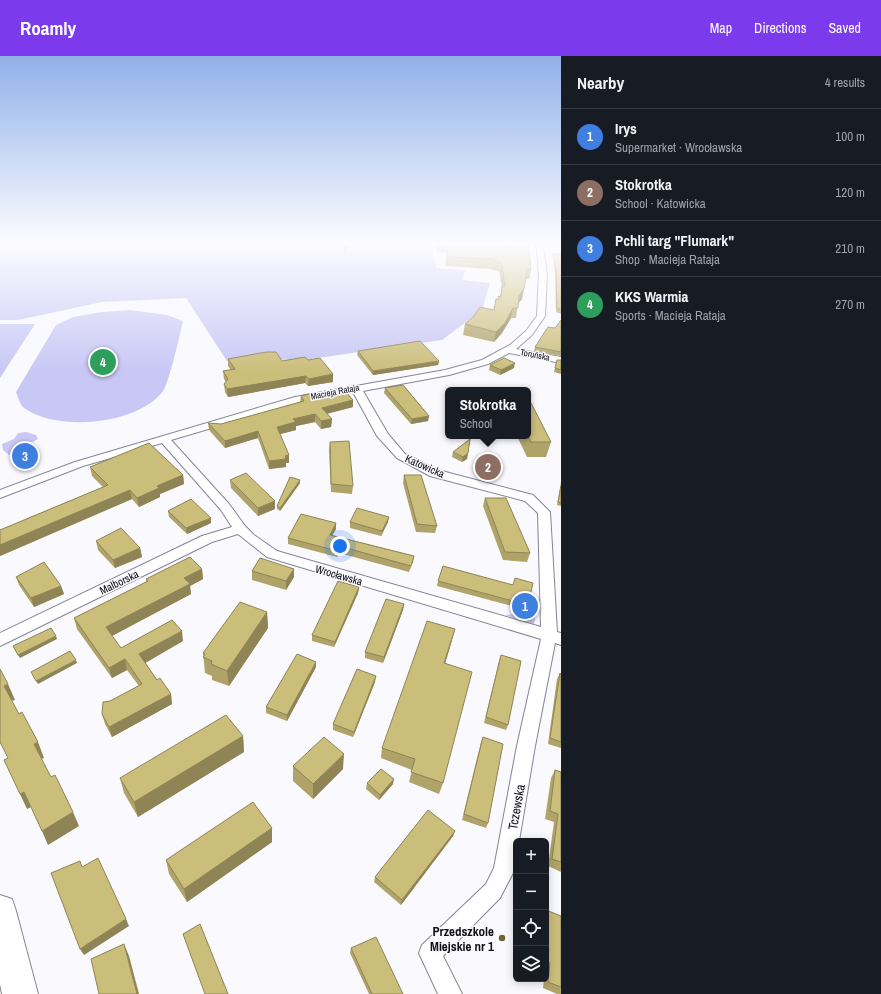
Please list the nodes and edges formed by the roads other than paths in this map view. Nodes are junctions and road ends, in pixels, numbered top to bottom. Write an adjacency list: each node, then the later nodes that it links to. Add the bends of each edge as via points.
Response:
1 (543, 286): 2 (street, Macieja Rataja, via 541,316 529,333)
2 (508, 350): 3 (street, Toruńska); 4 (street, Macieja Rataja, via 485,362 446,373)
3 (561, 360)
4 (356, 388): 5 (street, Macieja Rataja, via 299,399); 8 (street, Katowicka, via 383,436 401,456 434,473 529,498 544,512)
5 (163, 438): 6 (street, Macieja Rataja, via 79,464); 7 (street, Wrocławska, via 225,507)
6 (0, 494)
7 (240, 529): 8 (street, Wrocławska, via 272,554 284,559); 9 (street, Malborska, via 207,538)
8 (555, 637): 12 (street, Tczewska, via 526,746 504,871 492,891 430,953)
9 (4, 638)
10 (0, 911): 11 (main road)
11 (20, 994)
12 (450, 994)

